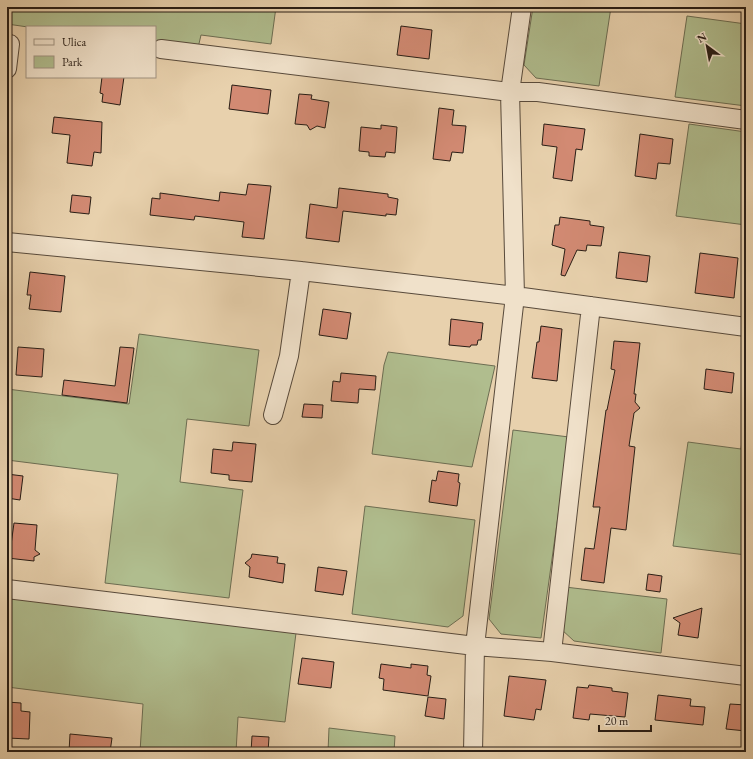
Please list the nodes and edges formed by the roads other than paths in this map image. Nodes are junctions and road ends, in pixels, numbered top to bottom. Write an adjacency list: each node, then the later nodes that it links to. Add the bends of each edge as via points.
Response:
1 (522, 7): 5 (street)
2 (10, 44): 4 (street)
3 (161, 49): 5 (street)
4 (7, 69)
5 (510, 92): 6 (street, via 538,92); 9 (street)
6 (746, 120)
7 (7, 242): 8 (street)
8 (301, 271): 9 (street); 12 (street, via 289,356)
9 (515, 296): 10 (street); 14 (street)
10 (591, 306): 11 (street); 15 (street)
11 (746, 327)
12 (273, 415)
13 (7, 589): 14 (street)
14 (475, 646): 15 (street); 17 (street)
15 (552, 652): 16 (street)
16 (746, 676)
17 (473, 752)

